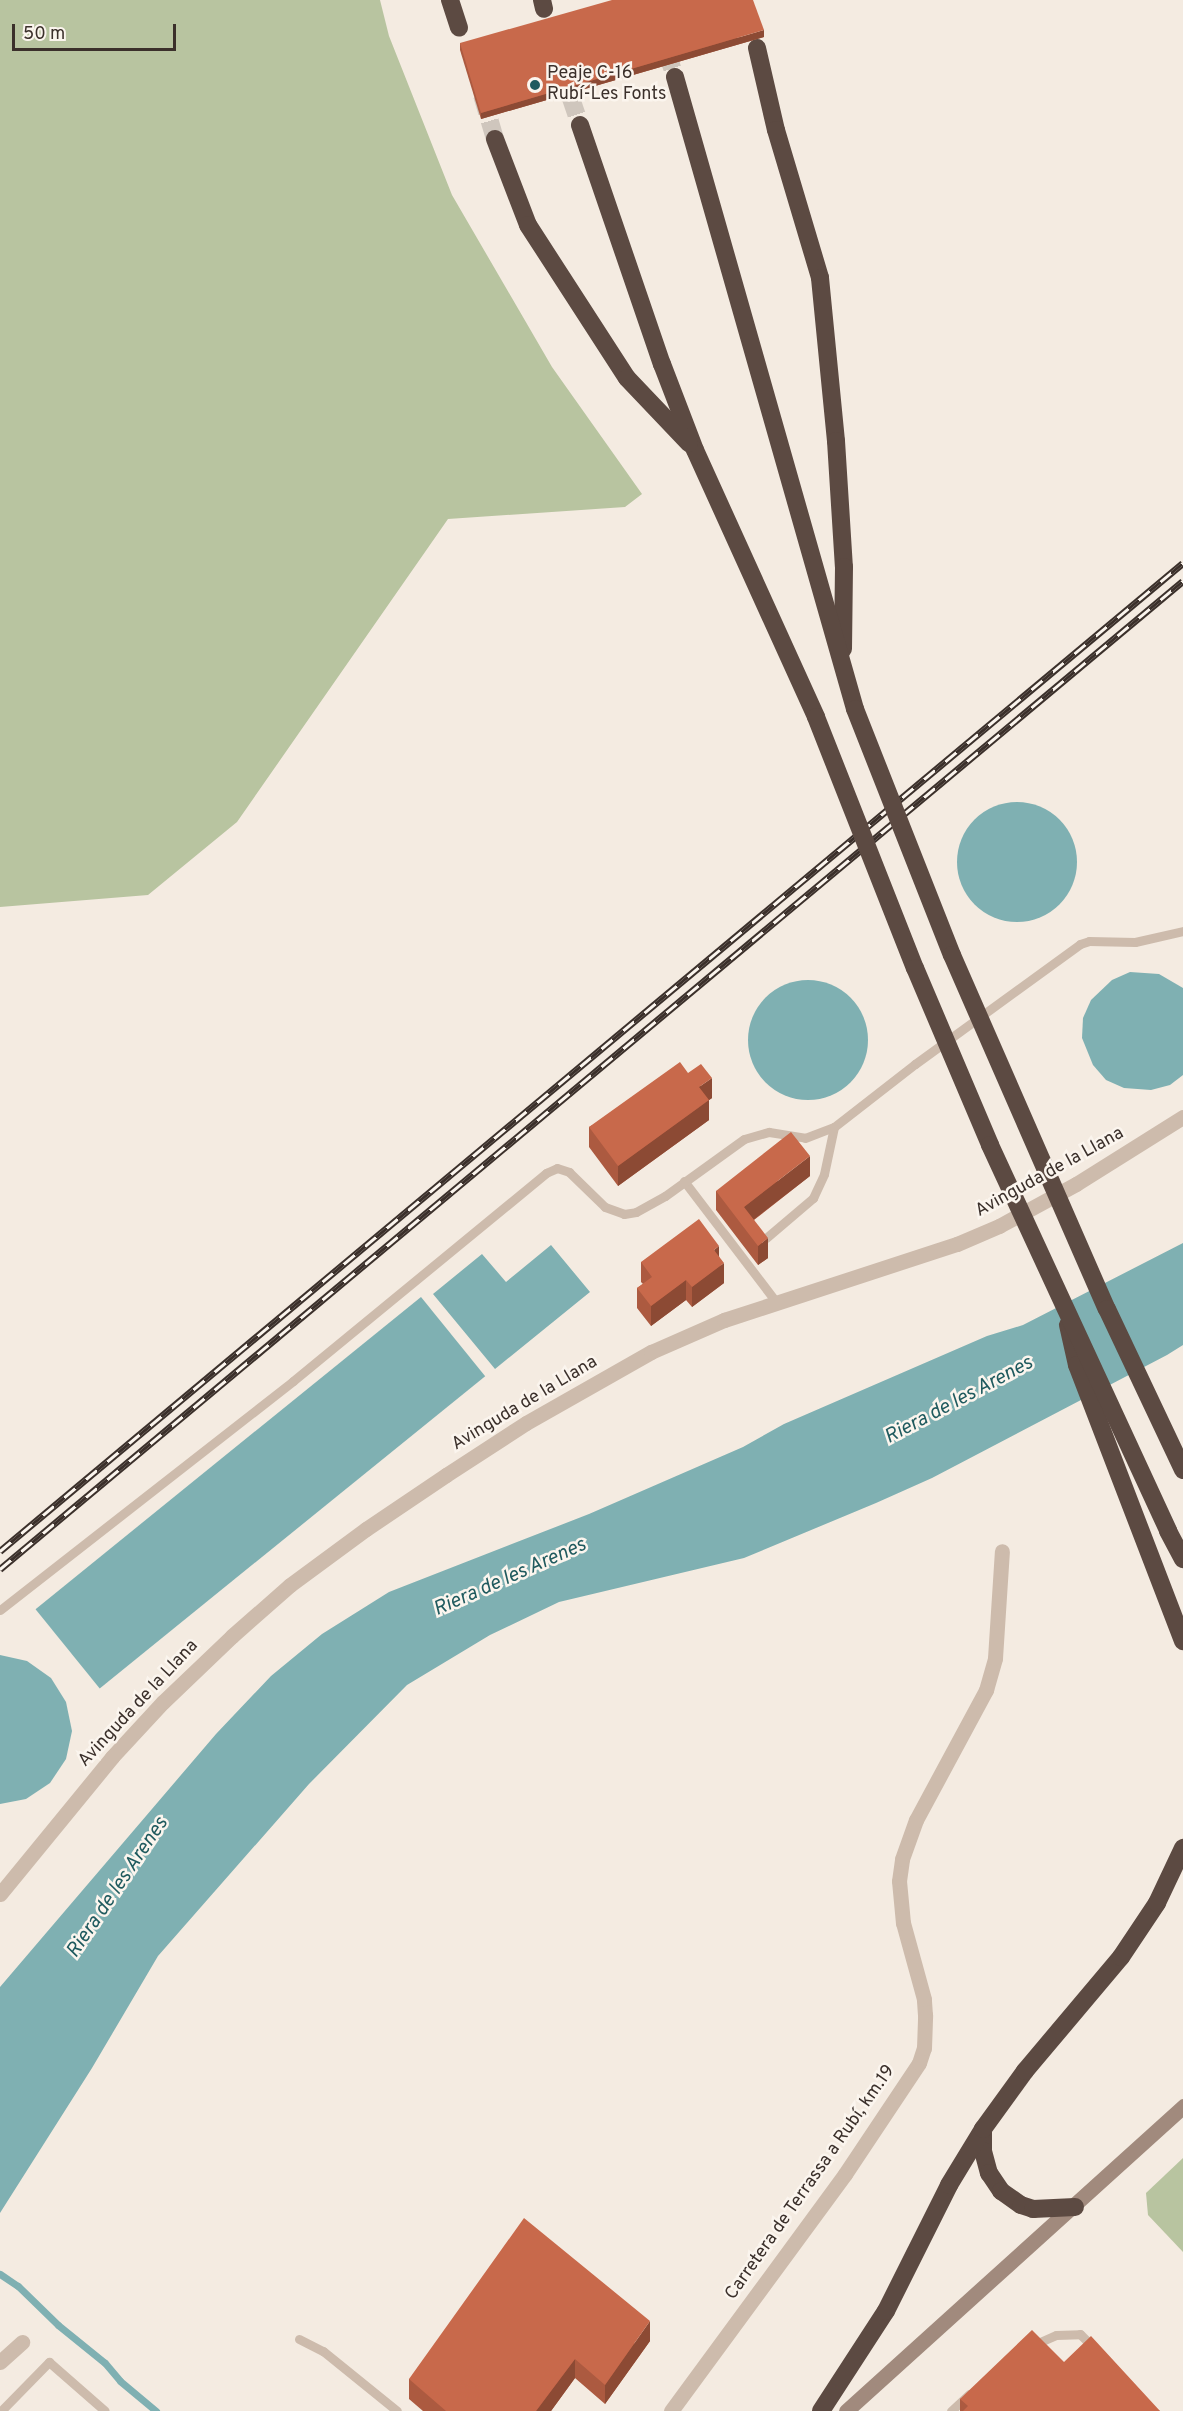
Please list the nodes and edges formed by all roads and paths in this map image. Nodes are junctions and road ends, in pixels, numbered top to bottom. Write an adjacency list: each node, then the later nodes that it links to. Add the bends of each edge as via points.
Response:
1 (450, 0): 2 (highway)
2 (459, 28)
3 (756, 48): 8 (highway, via 820,278 843,556)
4 (675, 77): 8 (highway, via 806,528)
5 (580, 125): 7 (highway)
6 (495, 139): 7 (highway, via 534,234 627,378)
7 (695, 450): 15 (highway, bridge, via 816,717 915,968)
8 (843, 672): 16 (highway, bridge, via 952,956 1107,1309)
9 (1183, 931): 11 (lane, via 1135,942 1080,944)
10 (1183, 1117): 14 (street, Avinguda de la Llana, via 1076,1184 999,1226 957,1244)
11 (834, 1127): 12 (lane, via 805,1138 769,1132 756,1134 727,1148); 13 (lane, via 824,1174 813,1198)
12 (684, 1181): 14 (lane); 19 (lane, via 650,1206 624,1214 605,1207 569,1172 557,1168 546,1173 292,1381)
13 (766, 1238)
14 (777, 1303): 22 (street, Avinguda de la Llana, via 673,1342 581,1391 446,1475 290,1585 163,1702 112,1757)
15 (1064, 1308): 18 (highway, bridge); 20 (highway, bridge, via 1077,1365)
16 (1183, 1470)
17 (1002, 1551): 35 (street, Carretera de Terrassa a Rubí, km.19, via 995,1658 986,1690 916,1820 902,1859 903,1923 924,1999 924,2048 919,2063 845,2174)
18 (1183, 1559)
19 (0, 1610)
20 (1183, 1641)
21 (1183, 1848): 24 (highway, via 1157,1903 1121,1958)
22 (0, 1893)
23 (1183, 2106): 25 (main road)
24 (982, 2129): 25 (highway, via 988,2174 1001,2191 1033,2209); 36 (highway, via 886,2311)
25 (1075, 2206): 37 (main road)
26 (299, 2339): 34 (lane, via 323,2350)
27 (22, 2342): 30 (street)
28 (1025, 2348): 29 (lane, via 1056,2335 1080,2334)
29 (1097, 2351)
30 (0, 2362)
31 (975, 2389): 38 (lane)
32 (1, 2411): 33 (lane, via 49,2362)
33 (105, 2411)
34 (397, 2411)
35 (671, 2411)
36 (822, 2411)
37 (846, 2411)
38 (951, 2411)

